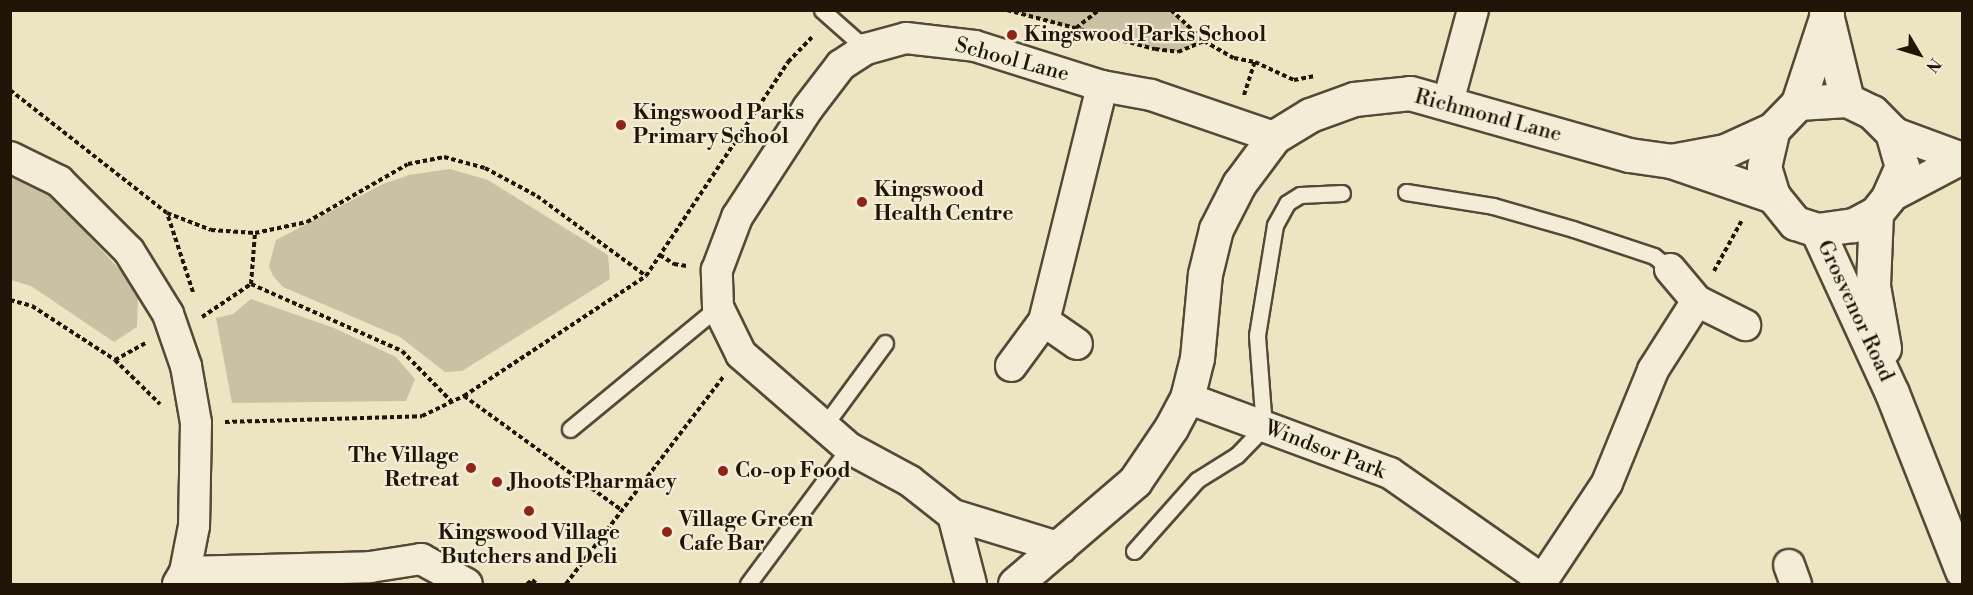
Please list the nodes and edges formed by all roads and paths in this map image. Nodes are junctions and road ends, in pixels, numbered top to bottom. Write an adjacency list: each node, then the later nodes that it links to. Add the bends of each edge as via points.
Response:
1 (1007, 10): 7 (path)
2 (1099, 10): 7 (path)
3 (1172, 10): 8 (path)
4 (1473, 10): 14 (street)
5 (1826, 13): 13 (street); 15 (street)
6 (825, 15): 9 (lane); 29 (path, via 788,62)
7 (1075, 28): 8 (path, via 1178,52)
8 (1204, 41): 10 (path, via 1234,58 1255,62 1294,80)
9 (867, 49): 11 (street, School Lane, via 906,38 975,46); 37 (street, School Lane, via 841,65 737,217 717,270)
10 (1318, 75)
11 (1102, 86): 18 (street, School Lane, via 1151,95); 39 (street)
12 (10, 90): 26 (path)
13 (1847, 100): 15 (street); 17 (street, via 1872,112)
14 (1448, 102): 18 (street, Richmond Lane, via 1410,93 1354,99 1310,115); 21 (street, Richmond Lane, via 1629,154)
15 (1798, 103): 16 (street)
16 (1773, 129): 21 (street, Richmond Lane, via 1725,151); 24 (street)
17 (1892, 132): 20 (street); 25 (street, via 1902,166)
18 (1274, 137): 48 (street, Richmond Lane, via 1239,184 1216,229 1205,274 1197,358)
19 (10, 157): 38 (street, via 59,181 129,251)
20 (1962, 158): 25 (street)
21 (1671, 161): 24 (street, Richmond Lane)
22 (1406, 192): 31 (lane, via 1492,206 1574,229 1654,256)
23 (1342, 193): 52 (lane, via 1300,195 1287,203 1275,225 1257,335)
24 (1760, 205): 27 (street); 36 (path)
25 (1882, 205): 27 (street, via 1853,225); 46 (street, Grosvenor Road, via 1873,286)
26 (167, 213): 28 (path, via 211,230); 35 (path)
27 (1817, 230): 46 (street, Grosvenor Road)
28 (255, 233): 32 (path, via 307,222 408,164 444,156 485,168 537,196); 33 (path)
29 (660, 255): 30 (path); 32 (path)
30 (674, 264)
31 (1670, 269): 36 (street)
32 (646, 276): 47 (path)
33 (251, 284): 38 (path, via 197,321); 49 (path, via 402,351)
34 (10, 300): 44 (path, via 32,306)
35 (194, 300)
36 (1697, 301): 40 (street); 61 (street, Windsor Park, via 1653,370 1607,483)
37 (718, 307): 43 (street, School Lane); 53 (lane)
38 (184, 318): 44 (path); 50 (street, via 186,366)
39 (1044, 321): 42 (street); 45 (street)
40 (1744, 326)
41 (885, 343): 51 (lane)
42 (1077, 344)
43 (741, 354): 51 (street, School Lane); 55 (path)
44 (115, 360): 50 (path, via 162,406)
45 (1011, 366)
46 (1892, 393): 59 (street, Grosvenor Road)
47 (464, 396): 49 (path); 55 (path)
48 (1187, 398): 52 (street, Windsor Park); 57 (street, Richmond Lane, via 1135,481)
49 (451, 401): 50 (path, via 422,416)
50 (196, 423): 60 (street, via 194,526)
51 (824, 426): 54 (street, School Lane)
52 (1264, 427): 58 (lane, via 1237,455 1197,480); 61 (street, Windsor Park, via 1390,473)
53 (570, 429)
54 (849, 448): 56 (street, School Lane, via 910,481); 66 (lane)
55 (620, 509): 65 (path)
56 (953, 515): 57 (street, School Lane); 67 (street)
57 (1061, 548): 68 (street, Richmond Lane)
58 (1134, 551)
59 (1962, 571)
60 (181, 578): 62 (street, via 370,567 421,559)
61 (1542, 583)
62 (467, 585)
63 (527, 585): 64 (path, via 532,580)
64 (537, 585)
65 (566, 585)
66 (748, 585)
67 (971, 585)
68 (1015, 585)

